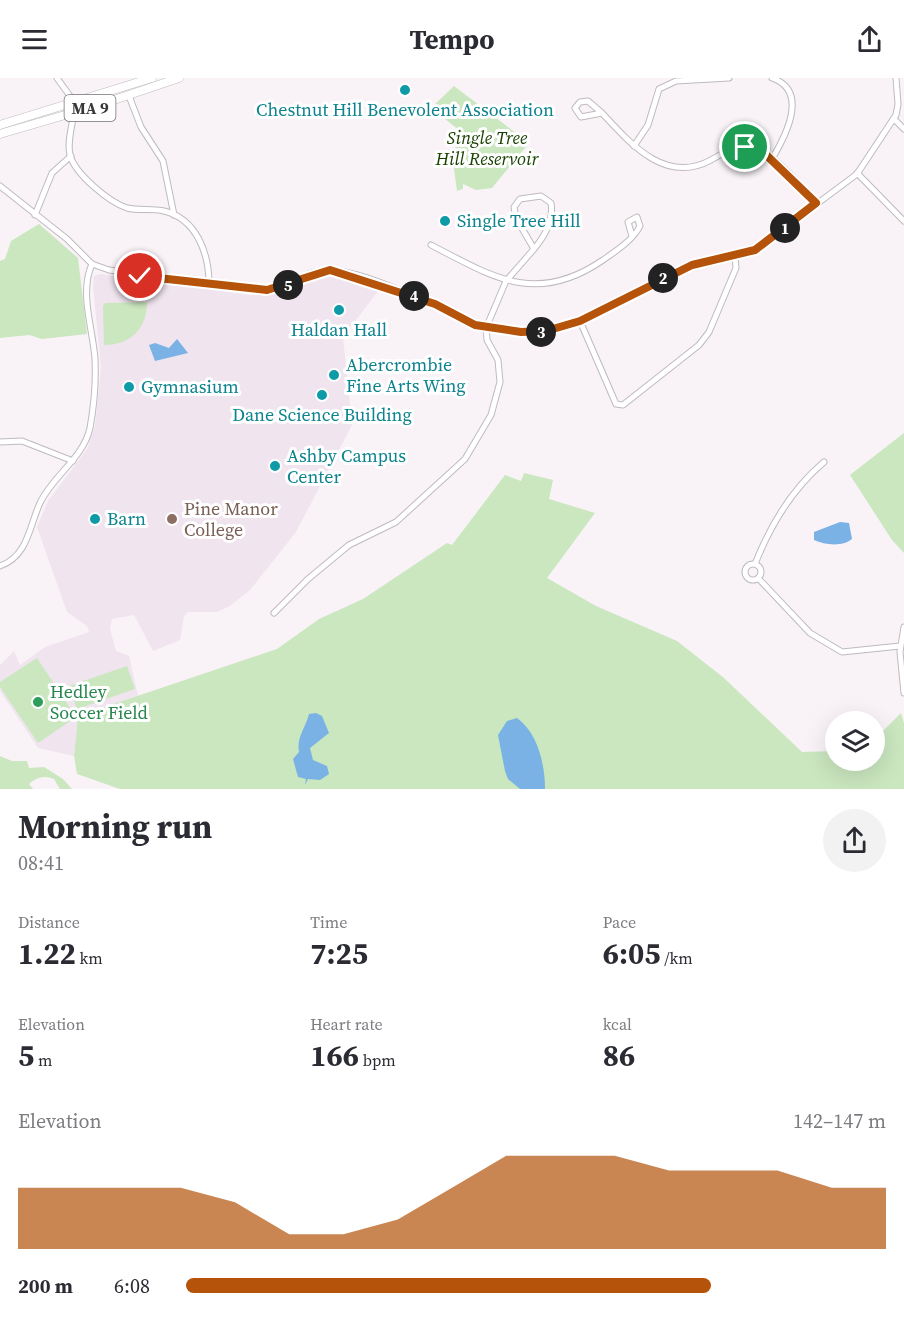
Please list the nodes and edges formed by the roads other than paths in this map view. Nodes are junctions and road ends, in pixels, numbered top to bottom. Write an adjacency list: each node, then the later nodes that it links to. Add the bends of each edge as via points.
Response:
1 (57, 78): 8 (street)
2 (152, 78): 8 (highway, MA 9)
3 (179, 78): 7 (highway, MA 9)
4 (729, 78): 15 (street, via 673,82 659,89 648,125)
5 (772, 78): 17 (street, via 786,87 793,111)
6 (896, 78): 11 (street, via 898,104)
7 (129, 96): 9 (highway, MA 9); 21 (street, via 141,127 163,161)
8 (75, 104): 12 (highway, MA 9)
9 (74, 113): 14 (highway, MA 9); 16 (street)
10 (602, 113): 10 (street, via 588,101 575,108 581,117); 15 (street)
11 (894, 119): 13 (street); 18 (street)
12 (0, 125)
13 (904, 129)
14 (0, 134)
15 (634, 146): 17 (street, via 670,166 699,165 742,147 758,149)
16 (70, 156): 21 (street, via 90,183 117,203); 22 (street, via 52,173)
17 (772, 159): 20 (street)
18 (857, 173): 20 (street); 23 (street)
19 (0, 186): 22 (street)
20 (816, 203): 27 (street, via 755,250)
21 (174, 214): 30 (street, via 199,238)
22 (35, 215): 28 (street, via 68,239)
23 (904, 220)
24 (632, 236): 29 (street, via 600,262 568,278 539,284)
25 (430, 245): 29 (street, via 482,273)
26 (534, 249): 26 (street, via 514,208 519,199 541,196 550,204 551,215); 29 (street)
27 (735, 256): 31 (street, via 692,265); 31 (street, via 736,268 704,339 618,406)
28 (92, 264): 30 (street, via 117,272); 34 (street, via 87,276 87,295 95,361 94,389 87,438)
29 (506, 281): 32 (street)
30 (209, 284): 32 (street, via 273,290 330,270 422,299)
31 (580, 321): 32 (street, via 539,332)
32 (486, 328): 39 (street, via 498,360 500,382 491,415 465,459 396,522 349,545)
33 (0, 442): 34 (street, via 22,441)
34 (73, 461): 37 (street, via 45,494 21,551)
35 (824, 462): 36 (street, via 795,492)
36 (755, 564): 38 (street, via 760,572); 38 (street, via 746,567 745,574 750,579)
37 (0, 566)
38 (758, 578): 41 (street, via 810,633 842,652)
39 (274, 613)
40 (904, 627): 41 (street)
41 (900, 646): 42 (street)
42 (904, 693)

